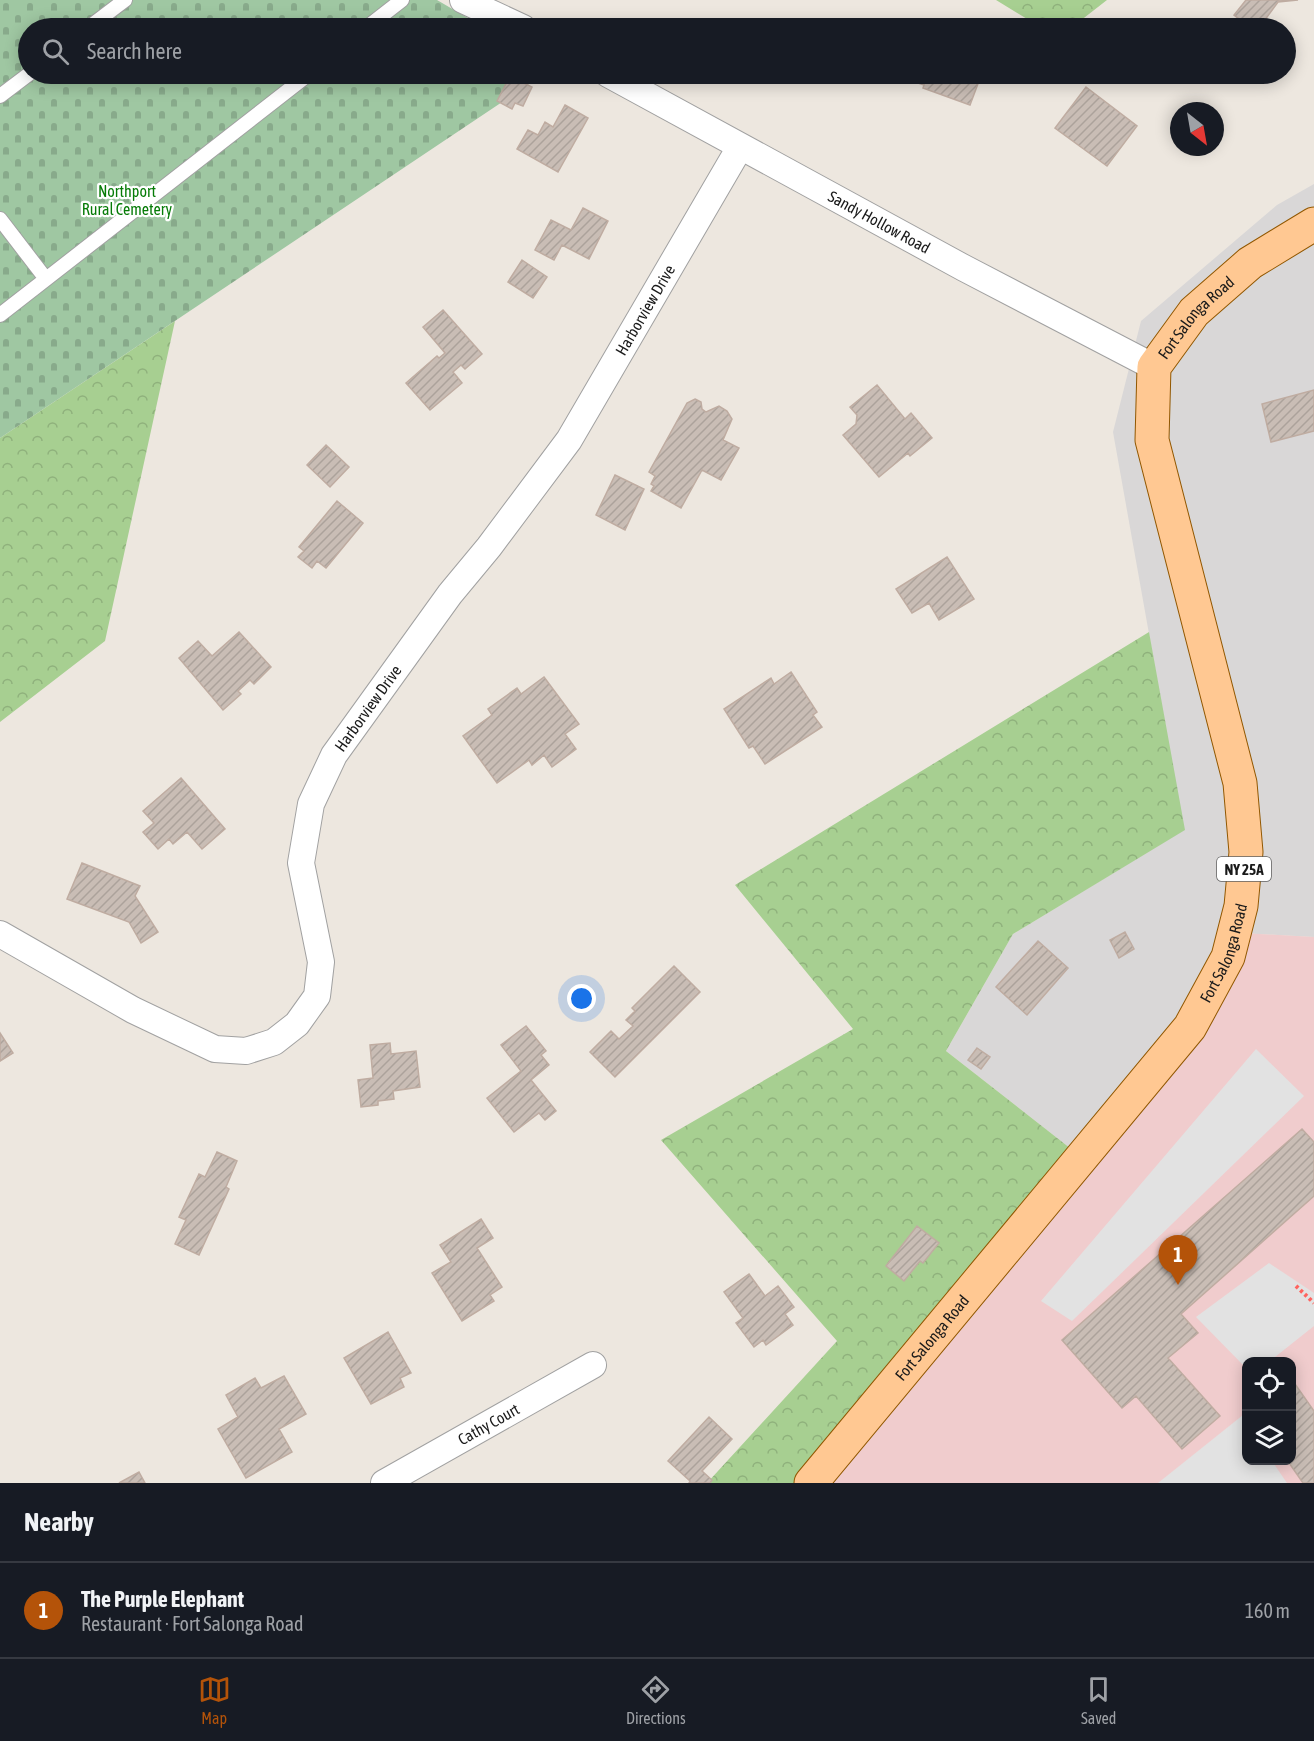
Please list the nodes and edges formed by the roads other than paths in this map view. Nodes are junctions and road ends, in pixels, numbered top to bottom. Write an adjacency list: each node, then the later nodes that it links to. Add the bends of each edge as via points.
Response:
1 (125, 0): 4 (lane)
2 (402, 0): 5 (lane)
3 (463, 0): 6 (street)
4 (101, 18)
5 (379, 18)
6 (502, 18)
7 (18, 82): 10 (lane)
8 (296, 84): 14 (lane)
9 (626, 84): 11 (street, Sandy Hollow Road)
10 (0, 96)
11 (740, 147): 16 (street, Sandy Hollow Road); 17 (street, Harborview Drive, via 569,440 450,594 334,755 311,804 301,862 321,962 317,996 297,1024 274,1042 246,1051 215,1049 133,1010)
12 (0, 219): 14 (lane)
13 (1314, 224): 16 (main road, Fort Salonga Road, via 1250,263 1194,312)
14 (46, 279): 15 (lane)
15 (0, 315)
16 (1154, 367): 20 (main road, Fort Salonga Road / NY 25A, via 1152,440 1240,783 1246,852 1241,906 1228,957 1190,1027)
17 (0, 934)
18 (593, 1365): 19 (street, Cathy Court)
19 (384, 1483)
20 (811, 1483)

